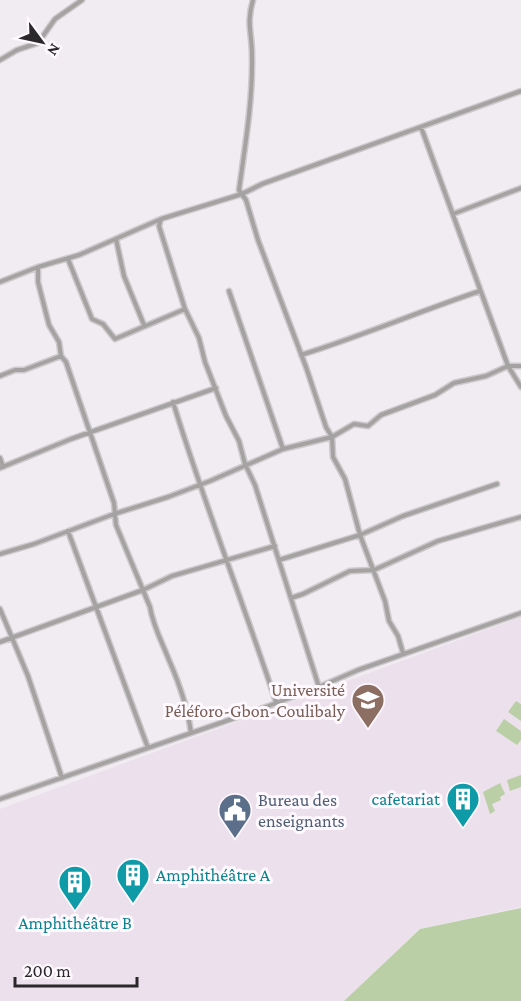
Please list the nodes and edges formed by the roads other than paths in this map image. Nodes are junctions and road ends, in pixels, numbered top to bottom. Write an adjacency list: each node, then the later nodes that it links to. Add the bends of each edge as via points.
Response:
1 (82, 0): 3 (street, via 55,19 38,43)
2 (253, 0): 7 (street, via 248,16 252,54 239,190)
3 (0, 60)
4 (521, 91): 5 (street)
5 (421, 127): 7 (street); 8 (street)
6 (521, 188): 8 (street)
7 (242, 194): 9 (street); 19 (street)
8 (453, 214): 15 (street)
9 (161, 219): 10 (street); 16 (street, via 159,226)
10 (116, 239): 11 (street); 17 (street, via 124,276)
11 (68, 259): 12 (street); 17 (street, via 92,319 103,324 115,339)
12 (38, 267): 13 (street); 18 (street, via 38,282 49,325 59,342)
13 (0, 282)
14 (229, 291): 28 (street)
15 (480, 291): 19 (street); 20 (street)
16 (185, 309): 17 (street); 24 (street)
17 (144, 325)
18 (60, 356): 22 (street); 26 (street, via 66,362)
19 (301, 356): 27 (street)
20 (508, 366): 21 (street); 23 (street); 27 (street, via 454,383 435,395 381,415 368,426 354,424)
21 (521, 366)
22 (0, 376)
23 (521, 387)
24 (216, 388): 25 (street); 30 (street)
25 (173, 402): 26 (street); 33 (street)
26 (90, 433): 31 (street); 34 (street, via 114,502)
27 (332, 436): 28 (street); 37 (street, via 333,458 345,479)
28 (283, 448): 30 (street)
29 (0, 458): 31 (street)
30 (245, 464): 33 (street); 38 (street)
31 (2, 467)
32 (497, 484): 37 (street)
33 (200, 485): 34 (street); 40 (street)
34 (114, 514): 36 (street); 43 (street)
35 (521, 517): 42 (street, via 438,541)
36 (68, 531): 39 (street); 45 (street)
37 (360, 535): 41 (street); 42 (street)
38 (275, 546): 40 (street); 41 (street)
39 (0, 554)
40 (227, 559): 43 (street); 52 (street)
41 (279, 560): 44 (street)
42 (374, 570): 44 (street, via 350,571); 50 (street)
43 (142, 590): 45 (street); 53 (street, via 171,663)
44 (291, 597): 51 (street)
45 (97, 608): 48 (street); 54 (street)
46 (0, 609): 48 (street)
47 (521, 613): 50 (street)
48 (12, 638): 49 (street); 55 (street)
49 (0, 642)
50 (403, 653): 51 (street)
51 (319, 687): 52 (street)
52 (276, 702): 53 (street)
53 (191, 733): 54 (street)
54 (148, 748): 55 (street)
55 (62, 778): 56 (street)
56 (0, 799)

